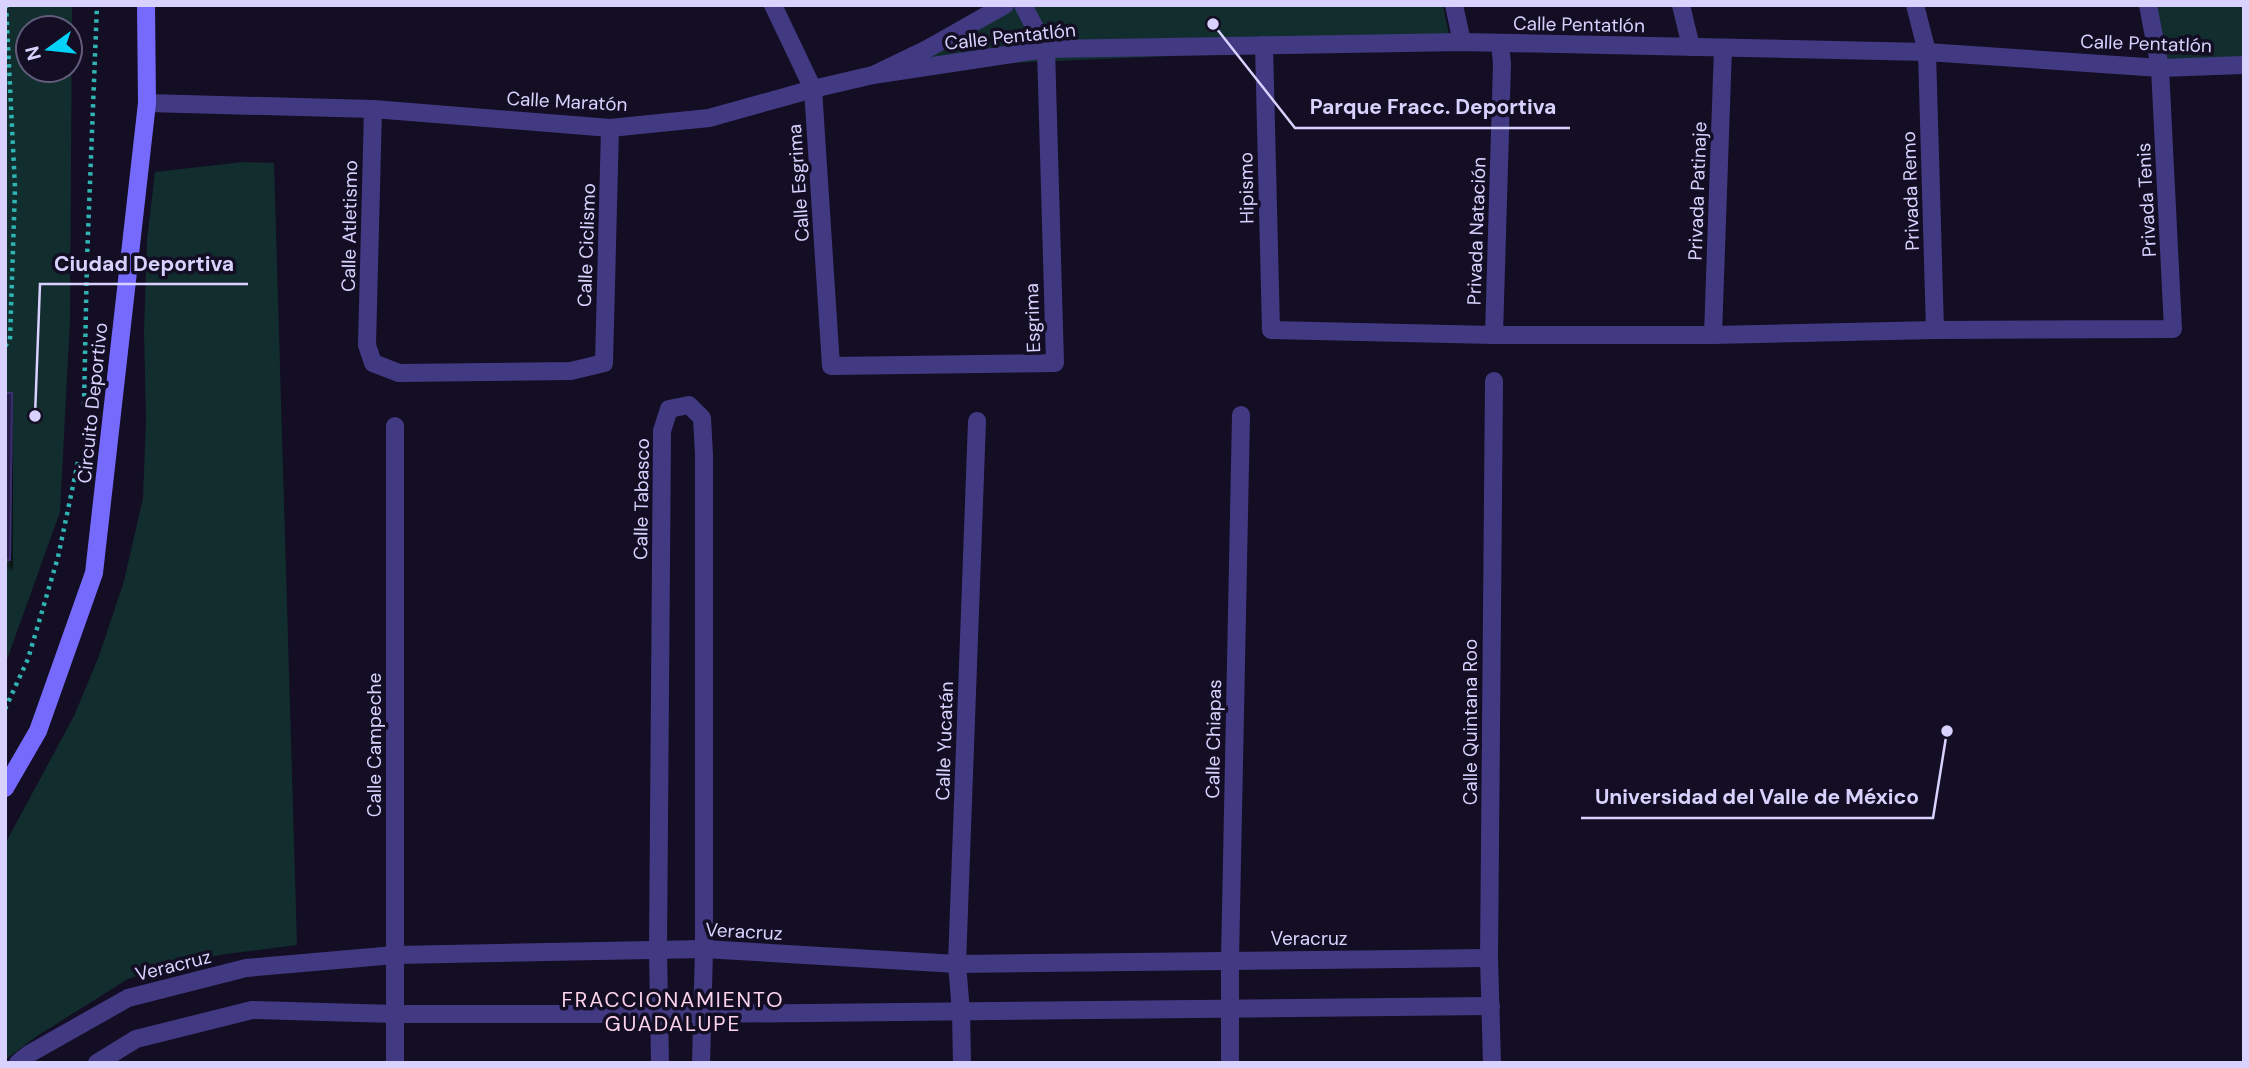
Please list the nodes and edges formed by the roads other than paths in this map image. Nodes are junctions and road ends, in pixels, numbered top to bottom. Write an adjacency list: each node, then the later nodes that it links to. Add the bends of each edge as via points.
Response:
1 (146, 5): 20 (main road, Circuito Deportivo)
2 (773, 5): 19 (street, Calle Esgrima)
3 (1005, 5): 18 (street, Calle Maratón)
4 (1023, 5): 14 (street)
5 (1454, 5): 9 (street)
6 (1682, 5): 12 (street)
7 (1915, 5): 15 (street, Privada Remo)
8 (2148, 5): 17 (street, Privada Tenis)
9 (1462, 42): 10 (street, Calle Pentatlón); 11 (street, Calle Pentatlón)
10 (1500, 43): 12 (street, Calle Pentatlón); 24 (street, Privada Natación)
11 (1264, 46): 14 (street, Calle Pentatlón); 24 (street, Hipismo, via 1271,330)
12 (1691, 47): 13 (street, Calle Pentatlón)
13 (1723, 48): 15 (street, Calle Pentatlón); 25 (street, Privada Patinaje)
14 (1046, 49): 18 (street, Calle Pentatlón); 27 (street, Esgrima, via 1055,363)
15 (1927, 52): 17 (street, Calle Pentatlón); 23 (street, Privada Remo)
16 (2244, 65): 17 (street, Calle Pentatlón)
17 (2161, 68): 23 (street, Privada Tenis, via 2173,329)
18 (873, 75): 19 (street, Calle Maratón)
19 (813, 89): 22 (street, Calle Maratón, via 709,118); 27 (street, Calle Esgrima)
20 (147, 103): 21 (street, Calle Maratón); 32 (main road, Circuito Deportivo, via 94,573 38,731)
21 (373, 109): 22 (street, Calle Maratón); 26 (street, Calle Atletismo, via 368,345 373,363 400,373 571,371)
22 (610, 128): 26 (street, Calle Ciclismo)
23 (1935, 330): 25 (street)
24 (1494, 335): 25 (street)
25 (1713, 335)
26 (604, 363)
27 (831, 366)
28 (1494, 381): 36 (street, Calle Quintana Roo)
29 (1241, 415): 37 (street, Calle Chiapas)
30 (977, 421): 38 (street, Calle Yucatán)
31 (395, 426): 35 (street, Calle Campeche)
32 (5, 788)
33 (704, 949): 34 (street, Veracruz); 34 (street, Calle Tabasco, via 704,454 702,418 689,405 669,409 662,431); 38 (street, Veracruz); 44 (street, Calle Tabasco)
34 (658, 950): 35 (street, Veracruz); 43 (street, Calle Tabasco)
35 (395, 955): 42 (street, Calle Campeche); 45 (street, Veracruz, via 246,968 128,998)
36 (1489, 958): 37 (street, Veracruz); 39 (street, Calle Quintana Roo)
37 (1230, 960): 38 (street, Veracruz); 40 (street, Calle Chiapas)
38 (957, 964): 41 (street, Calle Yucatán)
39 (1491, 1006): 40 (street); 52 (street, Calle Quintana Roo)
40 (1231, 1009): 41 (street); 51 (street, Calle Chiapas)
41 (961, 1012): 44 (street); 50 (street, Calle Yucatán)
42 (395, 1014): 43 (street); 46 (street, via 252,1010 135,1039); 47 (street, Calle Campeche)
43 (661, 1014): 44 (street); 48 (street, Calle Tabasco)
44 (702, 1014): 49 (street, Calle Tabasco)
45 (27, 1060)
46 (97, 1063)
47 (395, 1063)
48 (660, 1063)
49 (701, 1063)
50 (962, 1063)
51 (1230, 1063)
52 (1492, 1063)

